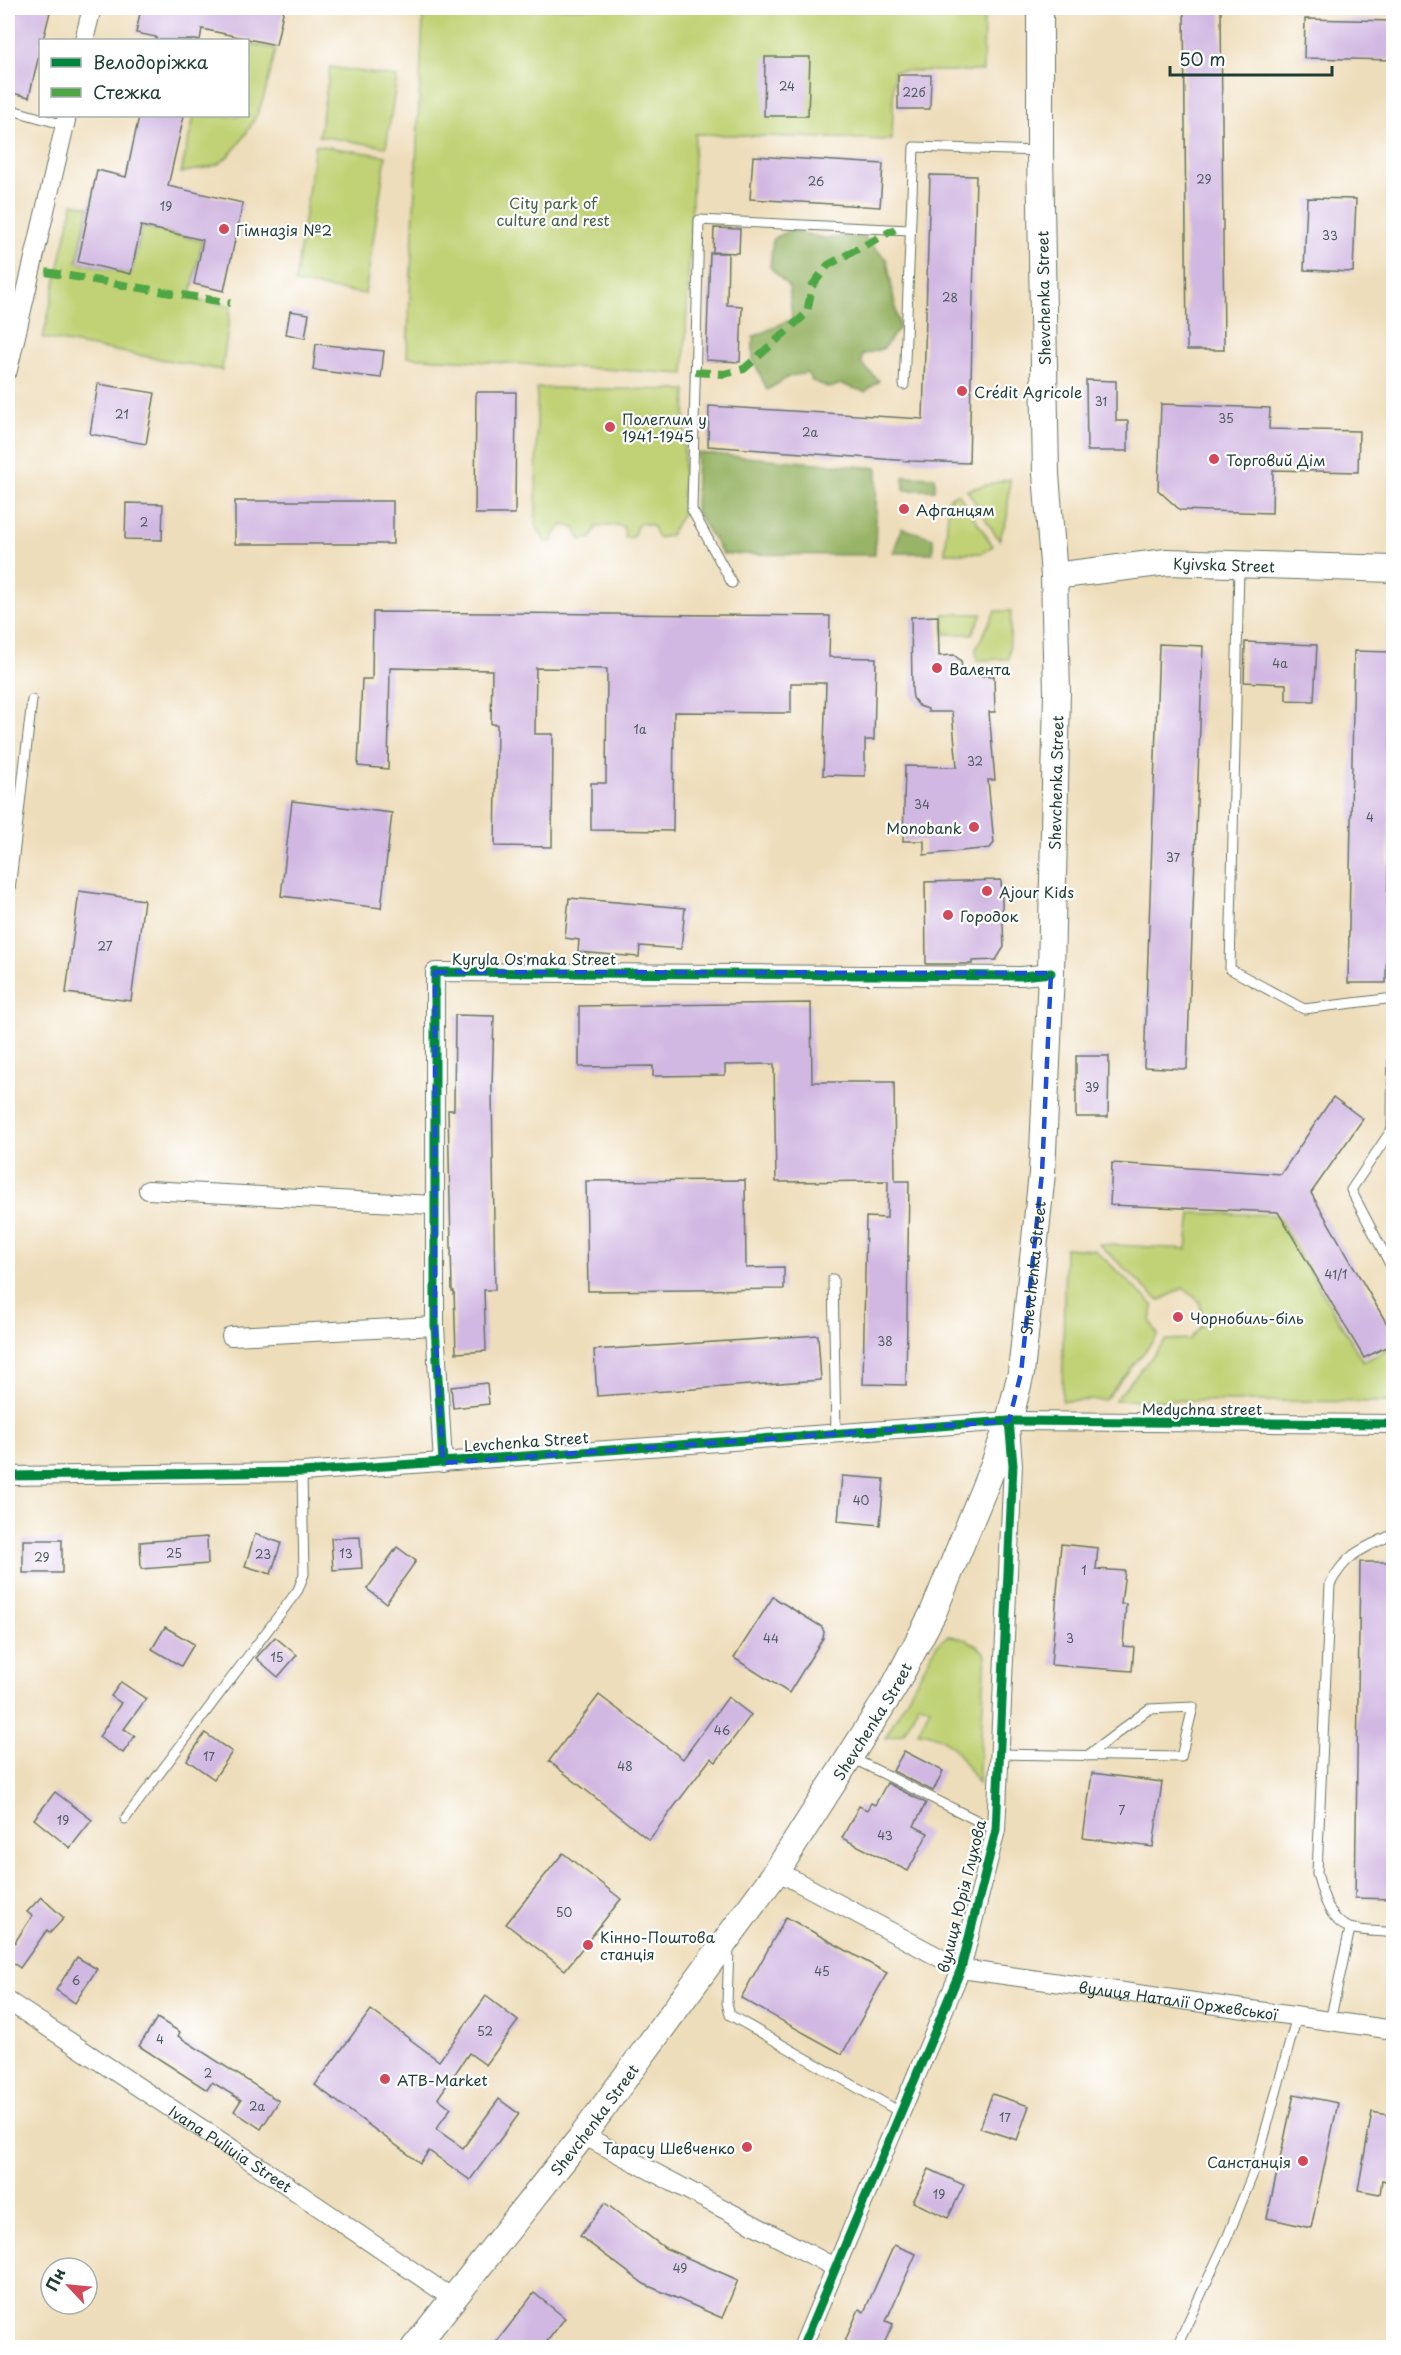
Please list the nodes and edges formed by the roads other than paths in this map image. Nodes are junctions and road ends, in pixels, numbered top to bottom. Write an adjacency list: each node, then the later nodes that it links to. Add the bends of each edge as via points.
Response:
1 (92, 8): 3 (street)
2 (1040, 8): 8 (main road, Shevchenka Street)
3 (84, 39)
4 (8, 109): 5 (lane)
5 (39, 115)
6 (50, 117): 7 (lane)
7 (66, 120): 10 (street)
8 (1040, 152): 9 (lane, via 914,147); 14 (main road, Shevchenka Street, via 1046,474)
9 (910, 230): 11 (lane); 15 (lane, via 699,220 692,510)
10 (8, 370)
11 (904, 385)
12 (1239, 566): 13 (main road, Kyivska Street); 14 (main road, Kyivska Street, via 1167,562); 19 (lane, via 1230,969 1304,1009)
13 (1394, 569)
14 (1054, 576): 18 (main road, Shevchenka Street, via 1057,692)
15 (732, 583)
16 (32, 700): 17 (lane)
17 (8, 907)
18 (1051, 973): 21 (street, Kyryla Osʹmaka Street, via 1010,976 435,972); 26 (main road, Shevchenka Street, via 1042,1173 1021,1373)
19 (1393, 998): 22 (lane, via 1392,1129 1351,1190)
20 (148, 1190): 21 (street)
21 (434, 1205): 24 (street, Kyryla Osʹmaka Street)
22 (1394, 1272)
23 (834, 1279): 28 (lane)
24 (435, 1326): 25 (street); 29 (street, Kyryla Osʹmaka Street)
25 (231, 1336)
26 (1010, 1421): 27 (street, Medychna street); 28 (street, Levchenka Street); 33 (street, вулиця Юрія Глухова, via 1014,1466); 35 (main road, Shevchenka Street, via 933,1613 894,1687)
27 (1394, 1424)
28 (836, 1433): 29 (street, Levchenka Street)
29 (443, 1463): 30 (street, Levchenka Street)
30 (302, 1472): 31 (street, Levchenka Street); 36 (lane, via 304,1574 298,1590)
31 (8, 1476)
32 (1394, 1534): 39 (lane, via 1357,1551 1342,1564 1330,1584 1317,1873 1323,1895 1339,1923)
33 (1000, 1754): 34 (lane); 37 (street, вулиця Юрія Глухова)
34 (1087, 1756): 34 (lane, via 1181,1756 1193,1707 1149,1709)
35 (850, 1757): 37 (lane); 38 (main road, Shevchenka Street)
36 (125, 1819)
37 (996, 1830): 42 (street, вулиця Юрія Глухова)
38 (777, 1871): 41 (main road, Shevchenka Street); 42 (street)
39 (1350, 1929): 40 (lane); 45 (lane)
40 (1394, 1933)
41 (730, 1936): 47 (lane, via 730,2015); 48 (main road, Shevchenka Street)
42 (961, 1969): 44 (street, вулиця Наталії Оржевської); 47 (street, вулиця Юрія Глухова)
43 (8, 2001): 50 (street, Ivana Puliuia Street)
44 (1297, 2016): 45 (street, вулиця Наталії Оржевської); 53 (lane, via 1256,2166)
45 (1330, 2021): 46 (street, вулиця Наталії Оржевської)
46 (1394, 2030)
47 (900, 2112): 49 (street, вулиця Юрія Глухова)
48 (583, 2135): 49 (street); 50 (main road, Shevchenka Street)
49 (836, 2268): 52 (street, вулиця Юрія Глухова)
50 (452, 2298): 51 (main road, Shevchenka Street)
51 (414, 2348)
52 (802, 2348)
53 (1176, 2348)

